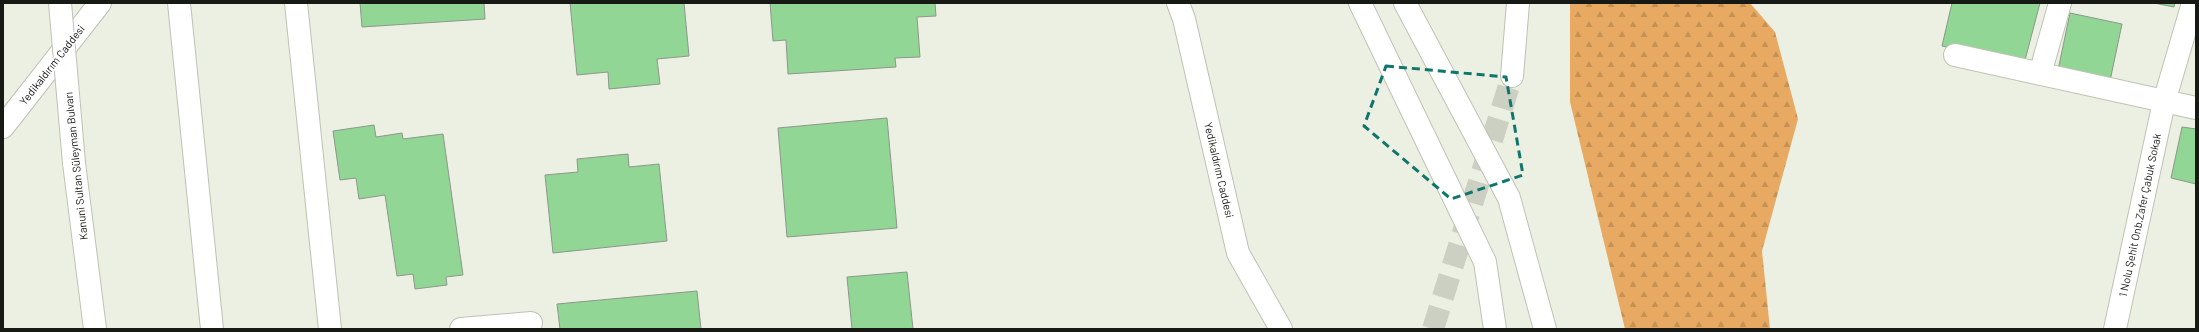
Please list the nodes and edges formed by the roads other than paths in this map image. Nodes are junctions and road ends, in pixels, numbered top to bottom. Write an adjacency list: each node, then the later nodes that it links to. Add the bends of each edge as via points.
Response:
1 (60, 3): 18 (street, Kanuni Sultan Süleyman Bulvarı, bridge, via 74,163)
2 (100, 3): 16 (street, Yedikaldırım Caddesi)
3 (179, 3): 19 (street)
4 (296, 3): 20 (street)
5 (1178, 3): 22 (street, Yedikaldırım Caddesi, via 1184,19 1238,253)
6 (1360, 3): 23 (street, via 1485,262)
7 (1405, 3): 24 (street, via 1509,198)
8 (1518, 3): 13 (street)
9 (2060, 3): 12 (street)
10 (2193, 3): 14 (street, 1 Nolu Şehit Onb.Zafer Çabuk Sokak)
11 (1955, 55): 12 (street)
12 (2040, 74): 14 (street)
13 (1512, 76)
14 (2164, 102): 15 (street); 25 (street, 1 Nolu Şehit Onb.Zafer Çabuk Sokak)
15 (2196, 108)
16 (3, 127)
17 (531, 323): 21 (street)
18 (95, 329)
19 (212, 329)
20 (330, 329)
21 (461, 329)
22 (1281, 329)
23 (1495, 329)
24 (1545, 329)
25 (2115, 329)

